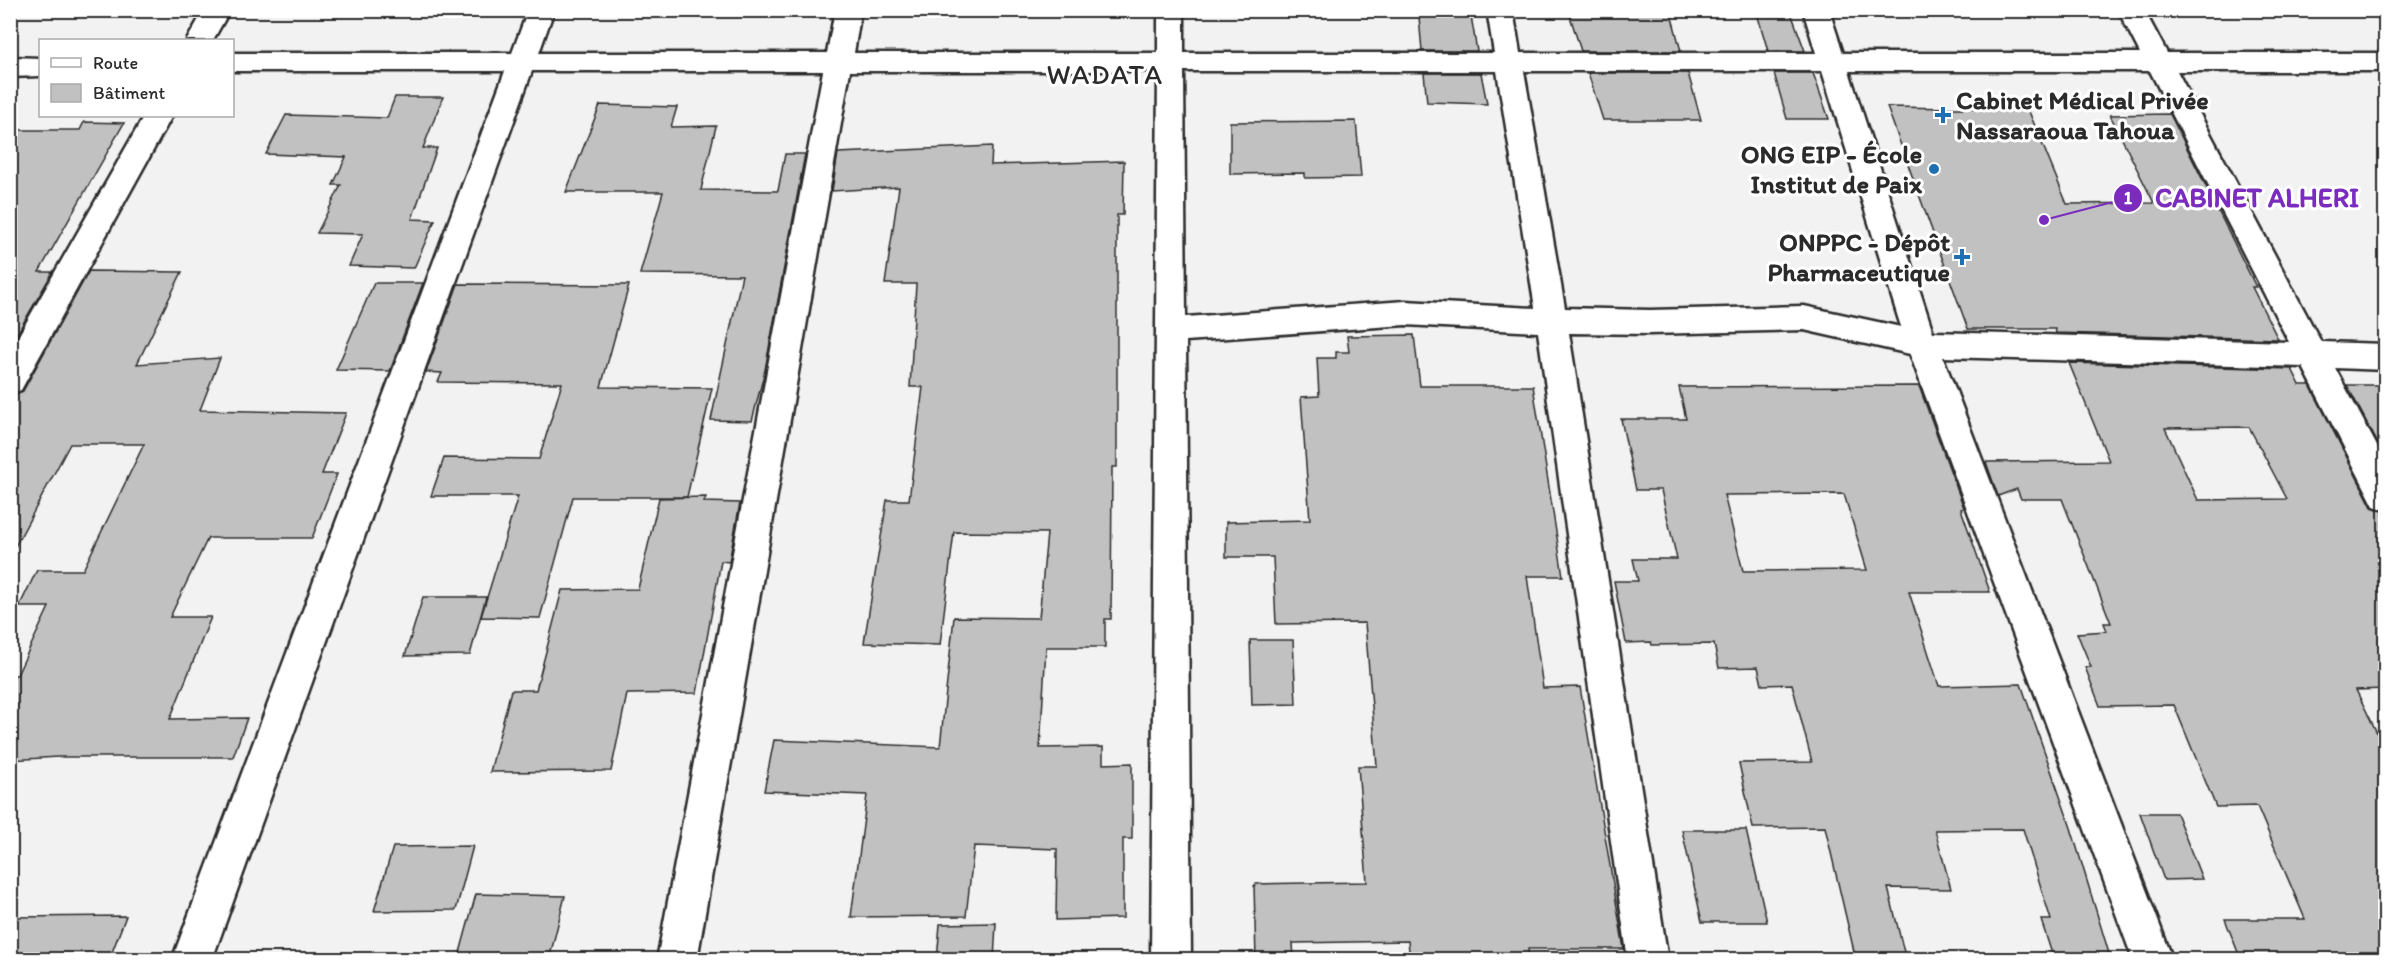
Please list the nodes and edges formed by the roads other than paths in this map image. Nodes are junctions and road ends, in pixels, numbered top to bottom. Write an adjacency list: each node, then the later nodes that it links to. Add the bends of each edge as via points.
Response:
1 (216, 10): 8 (street)
2 (541, 10): 11 (street)
3 (848, 10): 12 (street)
4 (1171, 10): 13 (street)
5 (1500, 10): 14 (street)
6 (1816, 10): 9 (street)
7 (2131, 10): 15 (street)
8 (201, 39)
9 (1833, 60): 14 (street); 15 (street); 22 (street)
10 (234, 62): 11 (street)
11 (522, 62): 12 (street); 27 (street)
12 (837, 62): 13 (street); 28 (street)
13 (1170, 62): 14 (street); 21 (street)
14 (1509, 62): 20 (street)
15 (2157, 62): 16 (street); 23 (street)
16 (2385, 62)
17 (39, 67): 18 (street)
18 (10, 68)
19 (157, 117): 25 (street)
20 (1552, 320): 21 (street, via 1405,313); 22 (street, via 1804,318); 30 (street)
21 (1172, 330): 29 (street)
22 (1922, 344): 23 (street); 31 (street)
23 (2312, 357): 24 (street); 26 (street)
24 (2385, 357)
25 (10, 381)
26 (2385, 496)
27 (192, 960)
28 (677, 960)
29 (1171, 960)
30 (1648, 960)
31 (2153, 960)

